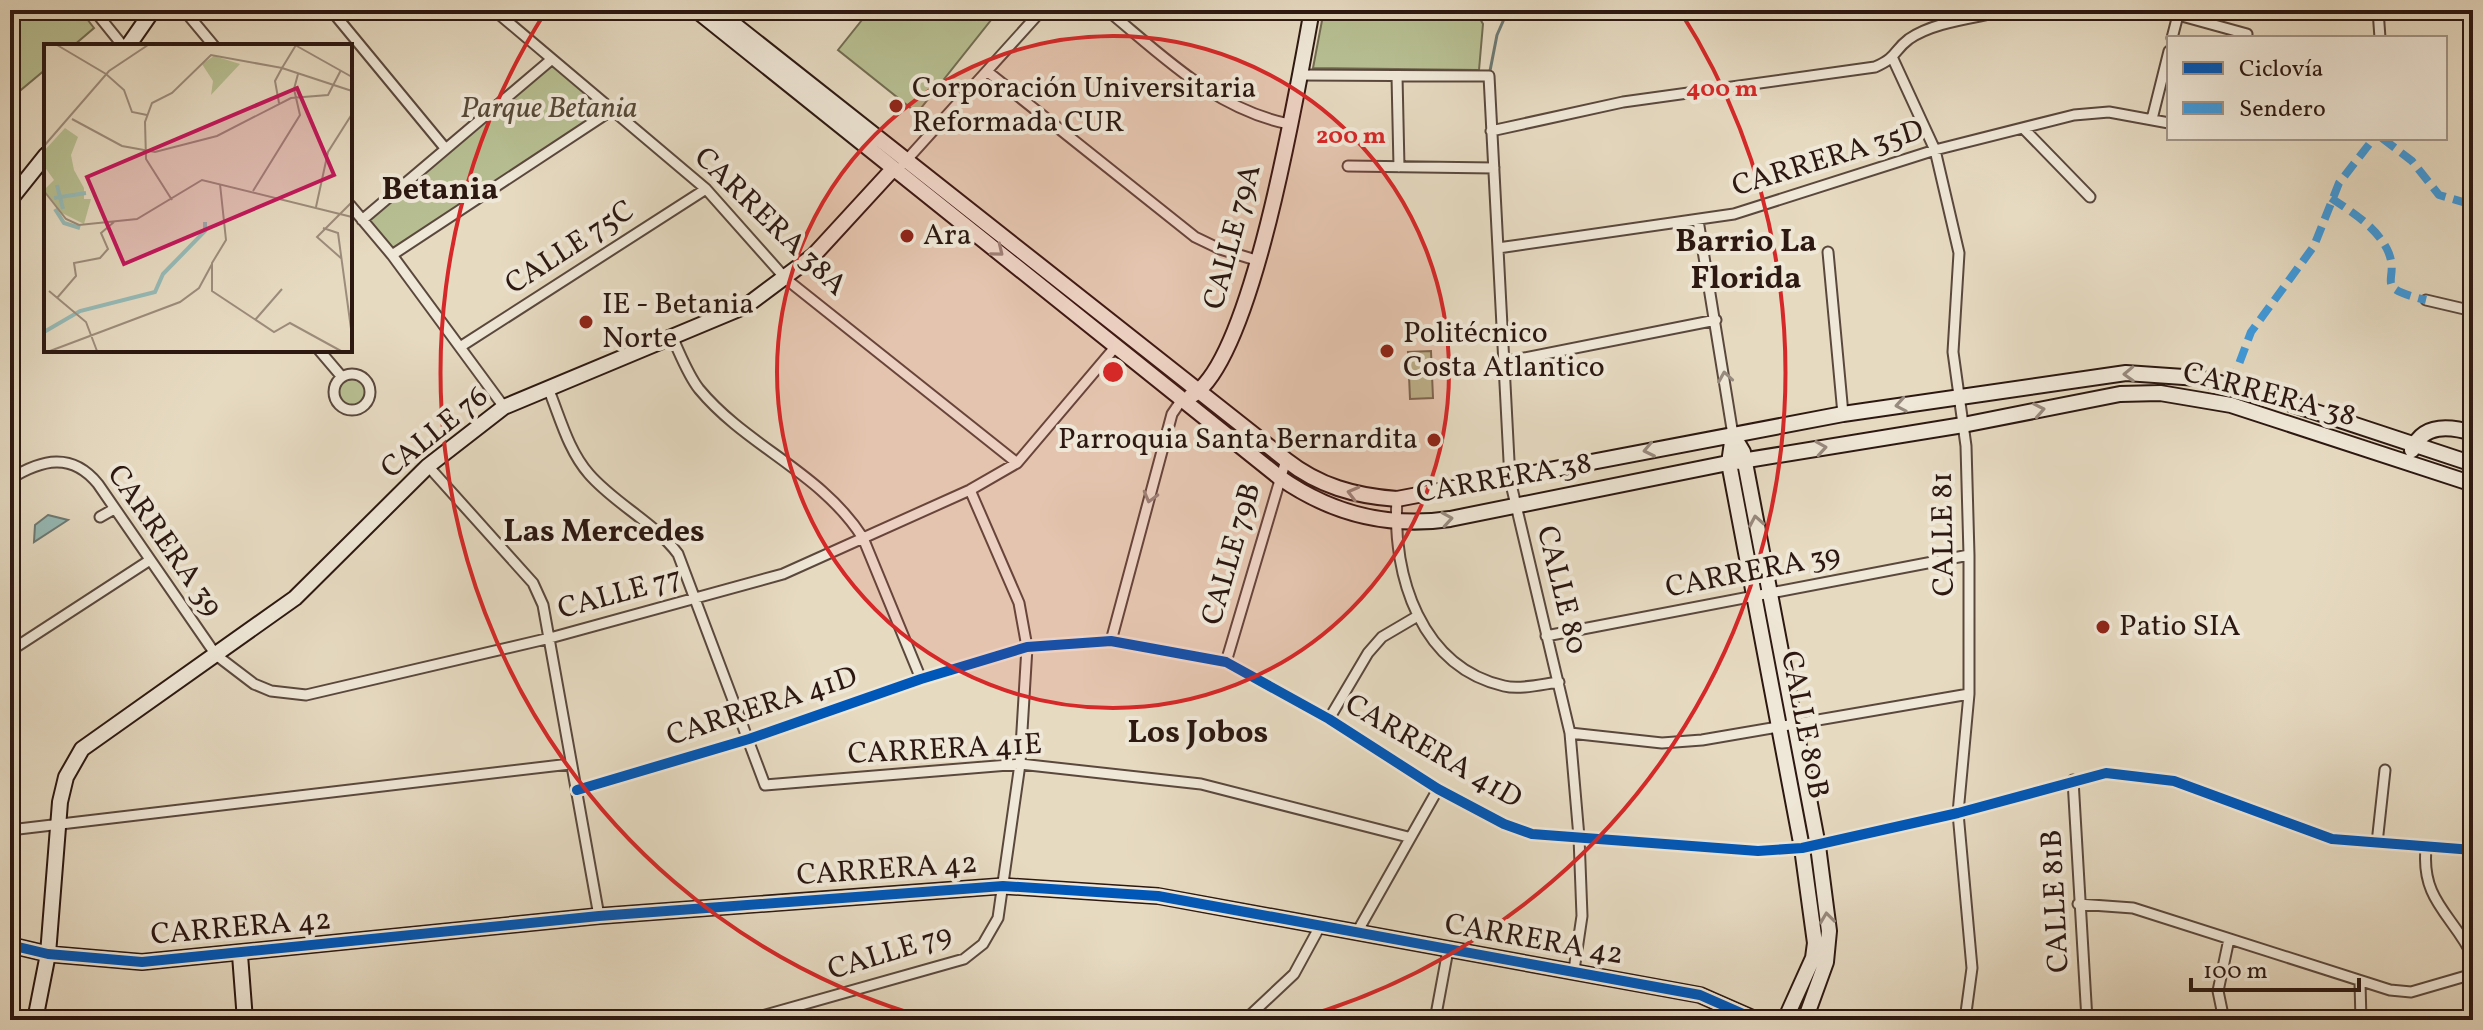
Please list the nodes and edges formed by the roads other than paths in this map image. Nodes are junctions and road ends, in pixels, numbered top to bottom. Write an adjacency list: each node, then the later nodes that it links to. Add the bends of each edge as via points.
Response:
1 (94, 10): 18 (street)
2 (153, 10): 19 (main road)
3 (184, 10): 20 (street)
4 (331, 10): 33 (street)
5 (494, 10): 21 (street, CARRERA 38A)
6 (696, 10): 36 (main road, CARRERA 38)
7 (716, 10): 36 (main road, CARRERA 38)
8 (1042, 10): 24 (street, CALLE 76)
9 (1107, 10): 30 (street, via 1217,98)
10 (1312, 10): 25 (main road, CALLE 79A)
11 (2008, 10): 22 (street, via 1926,31 1907,41)
12 (2160, 10): 14 (street)
13 (2378, 10): 17 (street)
14 (2178, 15): 15 (street); 16 (street)
15 (2247, 34)
16 (2173, 36)
17 (2380, 36)
18 (123, 44)
19 (127, 44)
20 (212, 44)
21 (552, 59): 27 (street, CARRERA 38A); 33 (street)
22 (1893, 59): 32 (street, via 1875,67 1623,102); 34 (street, CALLE 81)
23 (2167, 59): 28 (street)
24 (988, 72): 36 (street, CALLE 76); 49 (street, via 1195,237)
25 (1299, 75): 26 (street); 30 (main road, CALLE 79A)
26 (1397, 76): 32 (street, CALLE 80, via 1489,76); 38 (street)
27 (612, 110): 40 (street, CARRERA 38A); 48 (street)
28 (2152, 119): 29 (street, CARRERA 35D); 31 (street, CARRERA 35D, via 2097,113)
29 (2167, 123)
30 (1289, 124): 49 (main road, CALLE 79A)
31 (2023, 128): 34 (street, CARRERA 35D); 41 (street)
32 (1491, 131): 39 (street, CALLE 80)
33 (445, 148): 44 (street)
34 (1935, 150): 45 (street, CARRERA 35D, via 1777,203); 62 (street, CALLE 81, via 1959,253 1953,352)
35 (44, 158): 42 (main road)
36 (899, 166): 50 (main road, CALLE 76); 55 (main road, CARRERA 38, one-way to 55); 61 (main road, CARRERA 38)
37 (1348, 166): 38 (street)
38 (1399, 167): 39 (street)
39 (1494, 168): 46 (street, CALLE 80)
40 (706, 189): 50 (street, CARRERA 38A); 56 (street, CALLE 75C)
41 (2090, 197)
42 (10, 200)
43 (352, 208): 44 (street)
44 (362, 220): 48 (street)
45 (1698, 220): 46 (street, CARRERA 35D); 53 (street, CALLE 80B)
46 (1498, 248): 58 (street, CALLE 80)
47 (1828, 252): 65 (street)
48 (392, 255): 56 (street)
49 (1259, 261): 61 (main road, CALLE 79A, via 1245,309)
50 (786, 279): 54 (main road, CALLE 76, via 746,306); 72 (street, CARRERA 38A)
51 (2426, 300): 52 (street)
52 (2473, 311)
53 (1716, 320): 58 (street); 68 (street, CALLE 80B, one-way to 53)
54 (673, 339): 60 (main road, CALLE 76); 87 (street, via 700,389 831,496)
55 (1117, 345): 63 (main road, CARRERA 38); 72 (street, CALLE 77)
56 (460, 347): 64 (street)
57 (321, 352): 59 (street)
58 (1504, 362): 79 (street, CALLE 80)
59 (342, 377): 59 (street, via 334,388 336,401 346,409 361,408 369,400 368,382 353,374)
60 (548, 388): 64 (main road, CALLE 76); 92 (street, via 580,462 665,537 678,554)
61 (1198, 392): 63 (main road); 70 (main road, CARRERA 38)
62 (1959, 395): 65 (main road, CARRERA 38, one-way to 65); 66 (street, CALLE 81); 69 (main road, CARRERA 38, one-way to 62, via 2198,378 2126,373)
63 (1183, 398): 77 (main road, CARRERA 38); 96 (street, one-way to 96, via 1172,414)
64 (504, 407): 76 (main road, CALLE 76)
65 (1843, 414): 68 (main road, CARRERA 38)
66 (1963, 425): 71 (main road, CARRERA 38, one-way to 66); 74 (main road, CARRERA 38, one-way to 74, via 2120,394 2160,393 2231,405); 88 (street, CALLE 81)
67 (2473, 433): 69 (main road, via 2445,427)
68 (1733, 435): 71 (main road, CALLE 80B); 73 (main road, CALLE 80B); 79 (main road, CARRERA 38, one-way to 79)
69 (2414, 444): 74 (main road); 75 (main road, CARRERA 38)
70 (1286, 460): 77 (street, CALLE 79B); 82 (main road, CARRERA 38, one-way to 70, via 1347,492)
71 (1744, 460): 73 (main road, CARRERA 38); 90 (main road, CALLE 80B, one-way to 71)
72 (1017, 463): 81 (street, CALLE 77)
73 (1729, 463): 83 (main road, CARRERA 38); 91 (main road, CALLE 80B)
74 (2408, 463): 80 (main road, CARRERA 38)
75 (2473, 464)
76 (428, 466): 95 (street, via 533,583); 99 (main road, CALLE 76, via 295,598)
77 (1279, 477): 86 (main road, CARRERA 38, via 1343,511); 100 (street, CALLE 79B)
78 (10, 479): 84 (street, CARRERA 39, via 39,463 67,462 90,475)
79 (1510, 480): 82 (main road, CARRERA 38); 83 (street, CALLE 80)
80 (2473, 484)
81 (970, 490): 87 (street, CALLE 77); 97 (street, via 1019,603)
82 (1397, 499): 86 (street)
83 (1516, 507): 86 (main road, CARRERA 38, one-way to 83, via 1423,523); 94 (street, CALLE 80)
84 (114, 509): 85 (street); 89 (street, CARRERA 39)
85 (100, 517)
86 (1396, 522): 93 (street)
87 (863, 538): 92 (street, CALLE 77, via 783,574); 101 (street)
88 (1969, 555): 90 (street, CARRERA 39); 103 (street, CALLE 81)
89 (150, 560): 98 (street); 99 (street, CARRERA 39)
90 (1769, 594): 91 (street, CARRERA 39); 105 (main road, CALLE 80B)
91 (1753, 596): 94 (street, CARRERA 39); 106 (main road, CALLE 80B)
92 (696, 599): 95 (street, CALLE 77); 108 (street)
93 (1416, 617): 102 (street, via 1438,650 1464,671 1506,687); 104 (street, via 1382,637 1368,653)
94 (1546, 636): 102 (street, CALLE 80)
95 (550, 638): 99 (street, CALLE 77, via 306,695 254,684); 109 (street)
96 (1111, 641): 97 (street, CARRERA 41D); 100 (street, CARRERA 41D)
97 (1027, 647): 101 (street, CARRERA 41D); 110 (street, CALLE 79)
98 (10, 651)
99 (216, 655): 116 (main road, CALLE 76, via 82,749 66,777)
100 (1226, 662): 104 (street, CARRERA 41D)
101 (921, 679): 108 (street, CARRERA 41D)
102 (1559, 682): 107 (street, CALLE 80)
103 (1969, 694): 105 (street); 115 (street, CALLE 81)
104 (1329, 719): 113 (street, CARRERA 41D)
105 (1796, 725): 106 (street); 121 (main road, CALLE 80B)
106 (1779, 729): 107 (street, via 1662,743); 122 (main road, CALLE 80B)
107 (1570, 733): 119 (street, CALLE 80)
108 (749, 739): 110 (street, CARRERA 41E, via 765,785); 114 (street, CARRERA 41D)
109 (570, 764): 114 (street); 116 (street)
110 (1020, 764): 118 (street, CARRERA 41E, via 1201,784); 125 (street, CALLE 79)
111 (2385, 770): 120 (street)
112 (2073, 780): 115 (street, CARRERA 41D); 120 (street, CARRERA 41D, via 2106,773 2174,781 2332,839); 126 (street, CALLE 81B)
113 (1438, 789): 118 (street); 119 (street, CARRERA 41D, via 1532,834)
114 (577, 790): 127 (street)
115 (1958, 813): 121 (street, CARRERA 41D); 147 (street, CALLE 81, via 1972,968)
116 (59, 825): 117 (street); 133 (main road, CALLE 76)
117 (10, 830)
118 (1408, 837): 129 (street)
119 (1579, 837): 122 (street, CARRERA 41D, via 1758,851); 136 (street, CALLE 80, via 1582,916)
120 (2377, 843): 123 (street, CARRERA 41D)
121 (1818, 846): 122 (street, CARRERA 41D); 146 (main road, CALLE 80B, one-way to 121, via 1828,949)
122 (1802, 848): 145 (main road, CALLE 80B, via 1815,943)
123 (2426, 849): 124 (street, CARRERA 41D); 135 (street, via 2430,892)
124 (2473, 850)
125 (1003, 886): 127 (main road, CARRERA 42); 128 (main road, CARRERA 42, via 1158,896); 141 (street, CALLE 79, via 998,918 983,944 964,959)
126 (2078, 904): 130 (street, via 2133,908); 148 (street, CALLE 81B)
127 (599, 916): 134 (main road, CARRERA 42)
128 (1319, 928): 129 (main road, CARRERA 42); 142 (street, via 1294,974)
129 (1356, 934): 132 (main road, CARRERA 42)
130 (2229, 939): 138 (street); 149 (street, via 2218,991)
131 (10, 945): 133 (main road, CARRERA 42)
132 (1448, 950): 136 (main road, CARRERA 42); 143 (street)
133 (48, 954): 134 (main road, CARRERA 42, via 142,962); 139 (main road, CALLE 76)
134 (240, 955): 140 (main road)
135 (2473, 957)
136 (1574, 970): 144 (main road, CARRERA 42, via 1700,995)
137 (2473, 974): 138 (street, via 2411,992)
138 (2360, 983): 150 (street)
139 (35, 1020)
140 (245, 1020)
141 (748, 1020)
142 (1245, 1020)
143 (1435, 1020)
144 (1757, 1020)
145 (1785, 1020)
146 (1805, 1020)
147 (1965, 1020)
148 (2087, 1020)
149 (2224, 1020)
150 (2361, 1020)

